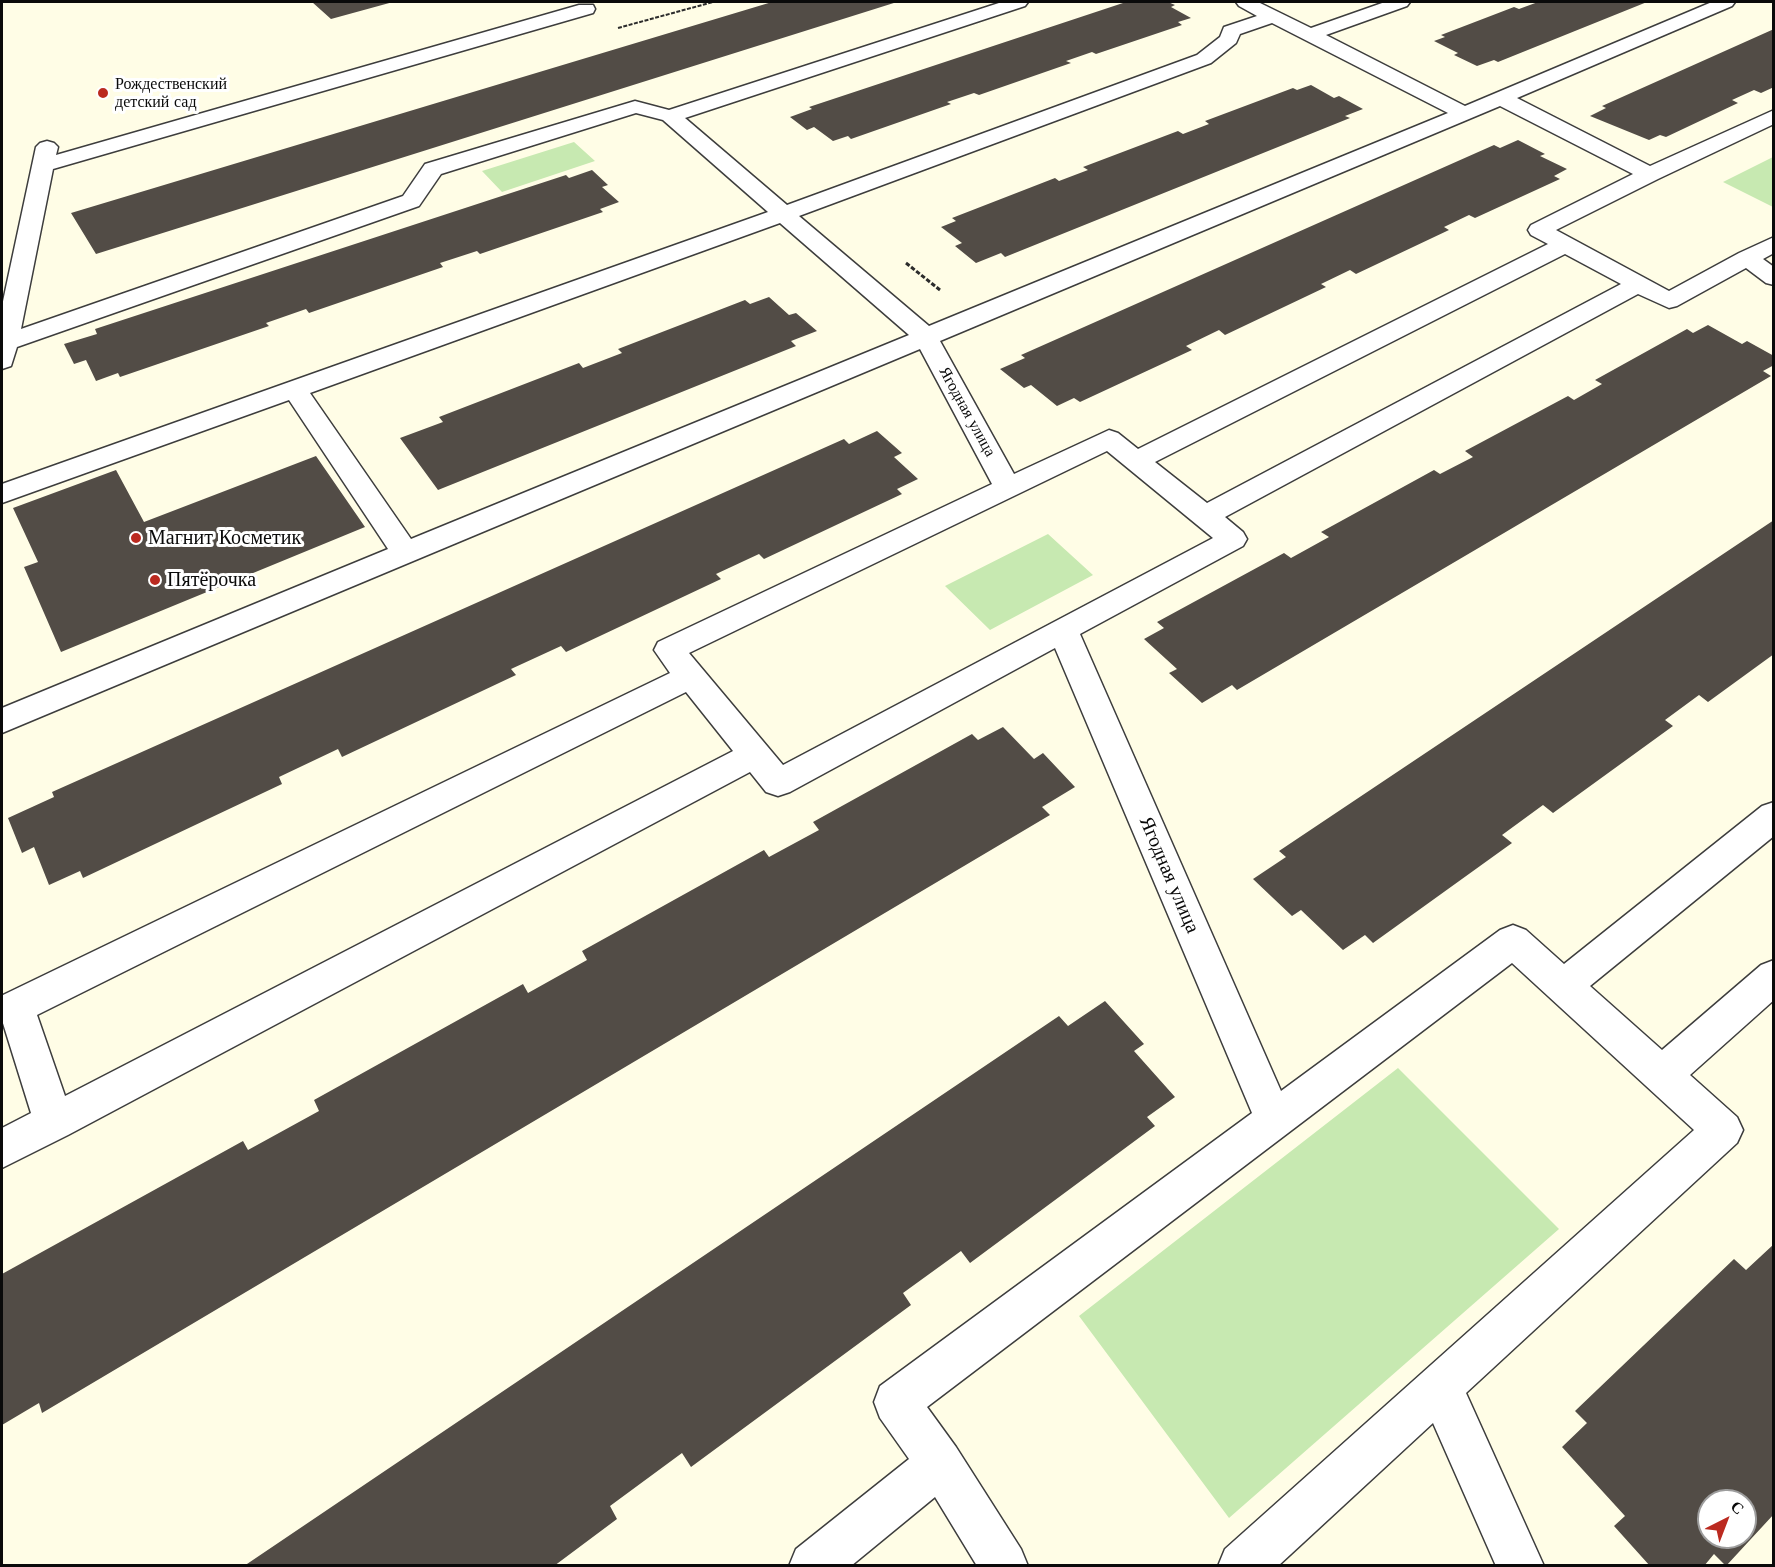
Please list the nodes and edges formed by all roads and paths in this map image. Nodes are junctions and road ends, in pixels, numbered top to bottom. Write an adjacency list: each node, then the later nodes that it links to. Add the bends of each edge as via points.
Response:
1 (1019, 2): 10 (street)
2 (1245, 2): 6 (street)
3 (1401, 2): 7 (street)
4 (1726, 2): 8 (street)
5 (586, 9): 20 (street, via 45,156)
6 (1274, 16): 7 (street); 13 (street, via 1231,31 1229,39 1204,59)
7 (1312, 34): 9 (street)
8 (1502, 98): 9 (street); 12 (street)
9 (1464, 114): 19 (street)
10 (670, 116): 13 (street); 20 (street, via 635,107 433,169 411,201)
11 (1773, 116): 12 (street)
12 (1650, 174): 14 (street, via 1539,230)
13 (784, 214): 19 (street); 21 (street)
14 (1567, 244): 18 (street); 22 (street)
15 (1773, 244): 16 (street)
16 (1747, 258): 17 (street); 18 (street, via 1669,301)
17 (1773, 278)
18 (1639, 284): 25 (street)
19 (925, 336): 23 (street, Ягодная улица); 26 (street)
20 (3, 352)
21 (294, 389): 24 (street); 26 (street)
22 (1136, 461): 23 (street, via 1109,439); 25 (street)
23 (1008, 488): 28 (street, via 669,650)
24 (2, 494)
25 (1205, 516): 27 (street, via 1233,539)
26 (406, 553): 29 (street)
27 (1063, 630): 30 (street, via 778,783); 36 (street, Ягодная улица)
28 (691, 676): 30 (street); 34 (street)
29 (2, 721)
30 (754, 755): 37 (street)
31 (1773, 816): 33 (street)
32 (1773, 976): 35 (street)
33 (1563, 986): 35 (street); 36 (street, via 1513,941)
34 (9, 1011): 37 (street)
35 (1662, 1075): 39 (street, via 1723,1130)
36 (1274, 1119): 40 (street, via 896,1402)
37 (54, 1122): 38 (street)
38 (2, 1149)
39 (1440, 1387): 43 (street); 44 (street)
40 (940, 1463): 41 (street); 42 (street)
41 (813, 1566)
42 (1004, 1566)
43 (1242, 1566)
44 (1520, 1566)

